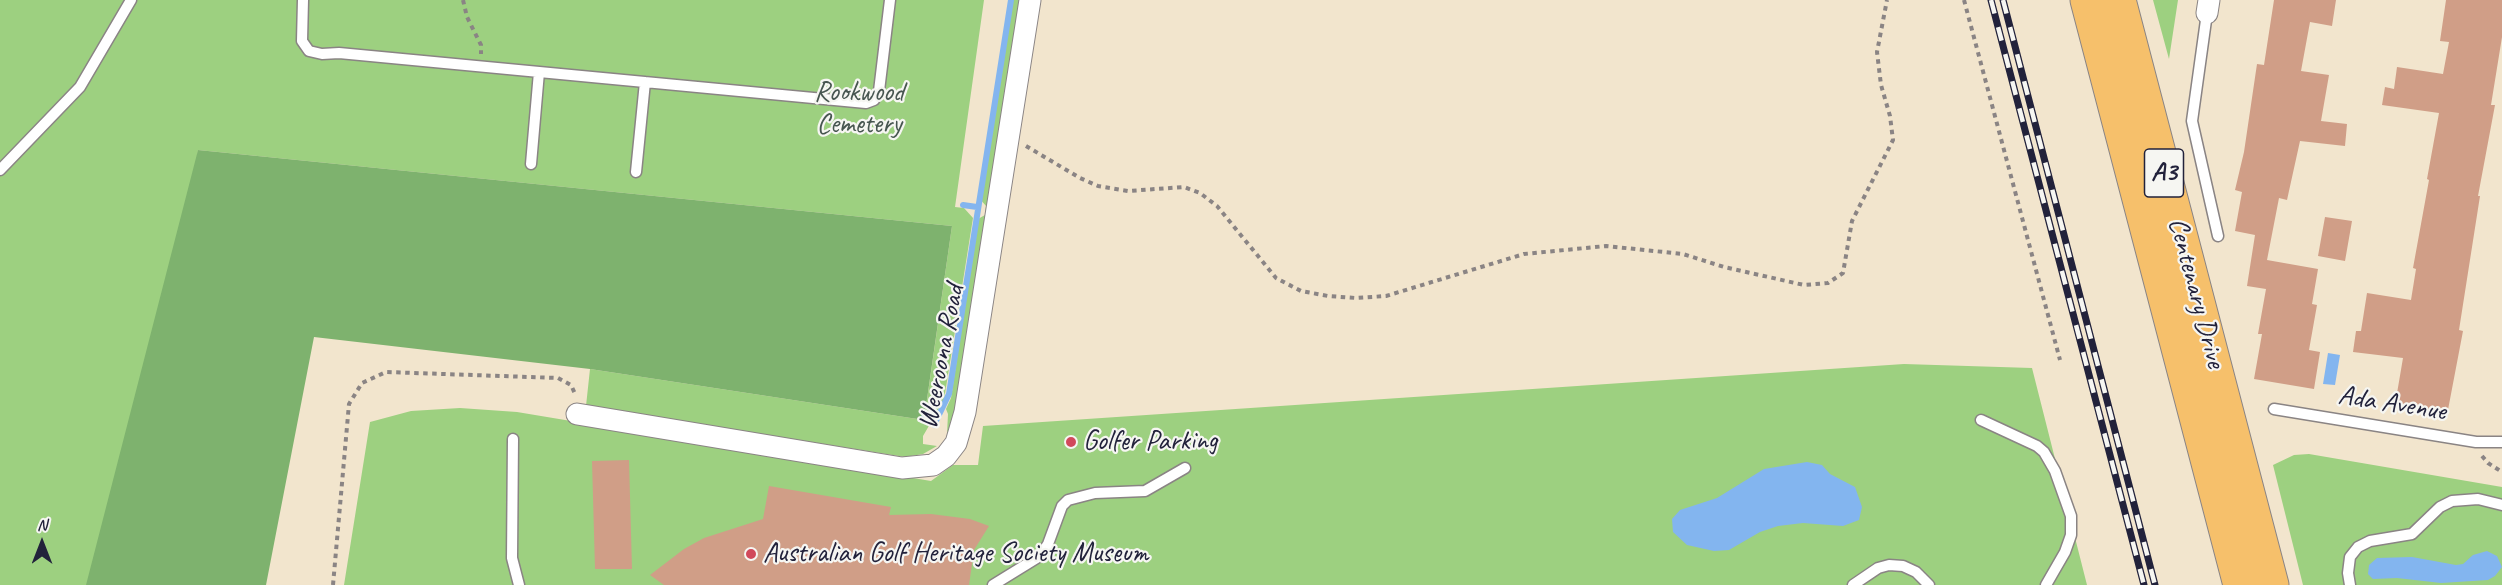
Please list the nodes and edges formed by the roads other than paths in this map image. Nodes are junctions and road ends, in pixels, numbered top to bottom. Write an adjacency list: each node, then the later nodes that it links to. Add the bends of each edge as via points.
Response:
1 (131, 0): 11 (lane, via 80,87)
2 (303, 0): 8 (lane, via 302,41 309,51)
3 (890, 0): 9 (lane, via 879,92 866,103)
4 (1030, 0): 15 (street, Weeroona Road, via 965,412 952,450 933,465 885,466)
5 (2087, 0): 26 (highway, Centenary Drive / A3)
6 (2119, 0): 27 (highway, Centenary Drive / A3)
7 (2208, 7): 13 (lane, via 2192,122)
8 (540, 72): 9 (lane); 10 (lane)
9 (645, 82): 12 (lane)
10 (531, 164)
11 (0, 171)
12 (636, 172)
13 (2218, 236)
14 (2274, 409): 18 (lane, Ada Avenue, via 2476,442)
15 (577, 414)
16 (1981, 420): 25 (lane, via 2037,446 2055,471 2071,516 2071,535)
17 (513, 439): 21 (lane, via 512,558)
18 (2502, 442)
19 (1185, 468): 22 (lane, via 1145,491 1095,493 1068,500 1040,556)
20 (2502, 506): 28 (lane, via 2472,498 2452,501 2440,507 2412,534 2370,541 2358,547 2350,557)
21 (519, 585)
22 (993, 585)
23 (1853, 585): 24 (lane, via 1889,565 1916,572)
24 (1929, 585)
25 (2046, 585)
26 (2240, 585)
27 (2272, 585)
28 (2350, 585)

